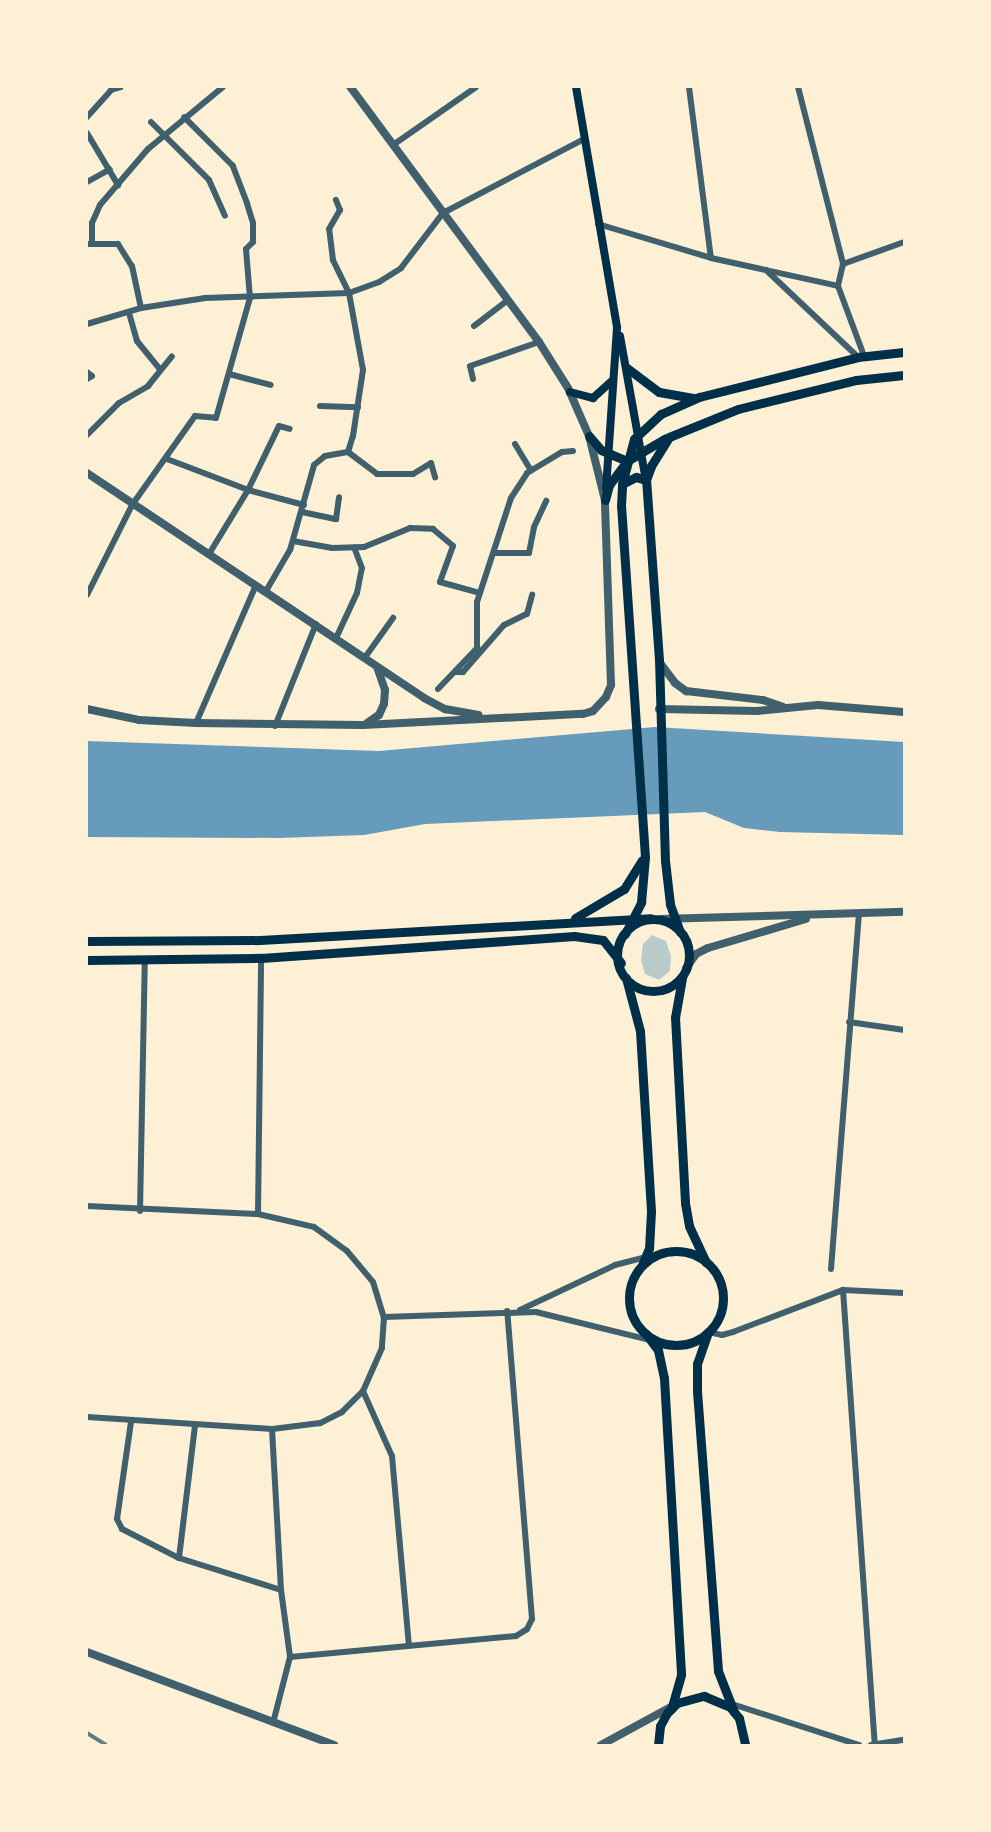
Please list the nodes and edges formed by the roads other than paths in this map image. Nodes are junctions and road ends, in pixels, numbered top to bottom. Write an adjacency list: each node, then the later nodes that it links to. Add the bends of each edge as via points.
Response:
1 (121, 87): 8 (street, via 111,90)
2 (223, 87): 9 (street)
3 (350, 87): 14 (street)
4 (476, 87): 14 (street)
5 (576, 87): 13 (main road)
6 (689, 87): 24 (street)
7 (798, 87): 25 (street)
8 (87, 117)
9 (184, 117): 12 (street); 29 (street, via 233,166 247,203 253,223 253,242 246,249)
10 (152, 122): 12 (street)
11 (87, 133): 15 (street)
12 (164, 135): 17 (street); 20 (street, via 210,180)
13 (584, 140): 19 (street); 21 (main road)
14 (393, 145): 19 (street)
15 (110, 169): 16 (street); 17 (street)
16 (87, 182)
17 (118, 185): 23 (street, via 100,205)
18 (336, 200): 28 (street, via 340,210 329,229 333,260)
19 (443, 213): 28 (street, via 401,268 379,282); 30 (street)
20 (225, 216)
21 (598, 224): 24 (street); 35 (main road)
22 (904, 242): 25 (street)
23 (89, 243): 31 (street, via 118,244 132,266)
24 (711, 258): 26 (street)
25 (843, 264): 27 (street)
26 (765, 270): 27 (street); 39 (street)
27 (838, 286): 39 (street)
28 (349, 293): 29 (street); 52 (street, via 363,370)
29 (250, 296): 31 (street, via 204,298); 43 (street)
30 (508, 300): 34 (street); 36 (street)
31 (141, 308): 32 (street)
32 (129, 313): 33 (street); 40 (street, via 137,341)
33 (87, 324)
34 (474, 326)
35 (617, 328): 41 (main road); 47 (main road)
36 (539, 342): 46 (street, via 470,366); 49 (street)
37 (904, 352): 39 (main road)
38 (172, 356): 40 (street)
39 (861, 356): 50 (main road)
40 (159, 368): 55 (street, via 148,386 119,403)
41 (627, 368): 50 (main road, via 659,392); 54 (main road)
42 (87, 372): 45 (street, via 92,376)
43 (229, 374): 48 (street); 63 (street, via 216,418 195,416)
44 (904, 375): 57 (main road, via 856,380 738,409)
45 (87, 379)
46 (473, 379)
47 (614, 379): 49 (main road, via 602,394 593,398); 62 (main road)
48 (271, 385)
49 (570, 392): 56 (street)
50 (699, 398): 54 (main road, via 661,414)
51 (320, 406): 52 (street)
52 (358, 407): 60 (street)
53 (290, 429): 70 (street, via 279,426)
54 (638, 433): 61 (main road); 64 (main road)
55 (87, 435)
56 (589, 436): 62 (main road); 72 (street)
57 (669, 437): 61 (main road); 68 (main road)
58 (515, 444): 65 (street)
59 (573, 451): 65 (street, via 562,452)
60 (348, 452): 67 (street, via 377,474 413,474 431,463); 75 (street, via 325,456 314,465)
61 (642, 452): 64 (main road); 68 (main road)
62 (608, 454): 64 (main road); 72 (main road)
63 (167, 459): 70 (street); 74 (street)
64 (627, 461): 69 (main road); 72 (main road, via 609,485)
65 (531, 471): 78 (street, via 503,514)
66 (87, 473): 74 (street)
67 (435, 477)
68 (646, 480): 69 (main road, via 636,477); 89 (main road)
69 (622, 483): 72 (main road); 101 (main road)
70 (248, 490): 75 (street); 79 (street)
71 (339, 497): 75 (street, via 336,519)
72 (605, 500): 97 (street, via 611,685 606,698 593,711 583,714)
73 (546, 501): 78 (street, via 534,527 529,554)
74 (132, 505): 79 (street); 83 (street)
75 (303, 508): 76 (street)
76 (293, 541): 77 (street, via 332,548); 81 (street)
77 (354, 547): 82 (street, via 410,528 433,529 453,546 440,582); 87 (street, via 362,568 357,593)
78 (495, 553): 82 (street)
79 (209, 554): 80 (street)
80 (256, 585): 81 (street); 98 (street)
81 (266, 591): 86 (street)
82 (480, 593): 91 (street, via 477,648)
83 (87, 595)
84 (532, 595): 91 (street, via 526,614 504,625 463,672)
85 (393, 618): 88 (street)
86 (316, 624): 87 (street); 100 (street)
87 (337, 636): 88 (street)
88 (366, 656): 90 (street)
89 (659, 660): 93 (street, via 686,691 764,700); 94 (main road)
90 (374, 663): 97 (street, via 445,709); 99 (street, via 382,678 384,704 374,720)
91 (456, 672): 92 (street)
92 (438, 689)
93 (785, 708): 94 (street); 96 (street, via 818,705)
94 (659, 709): 108 (main road, via 665,837)
95 (87, 710): 98 (street, via 139,720)
96 (904, 712)
97 (504, 718): 99 (street)
98 (196, 723): 100 (street)
99 (363, 725): 100 (street)
100 (275, 726)
101 (645, 841): 105 (main road, via 641,902); 109 (main road, via 641,863 624,889 586,914)
102 (904, 912): 103 (street)
103 (859, 914): 104 (street); 124 (street)
104 (819, 916): 108 (street); 121 (street, via 708,948 696,954)
105 (635, 918): 106 (main road); 109 (main road); 111 (main road)
106 (650, 918): 107 (main road); 111 (main road, via 639,921)
107 (661, 919): 108 (street); 110 (main road)
108 (674, 919): 110 (main road)
109 (560, 921): 114 (main road)
110 (680, 932): 121 (main road)
111 (625, 934): 120 (main road, via 620,948)
112 (87, 941): 113 (main road)
113 (117, 942): 114 (main road); 117 (main road, via 121,950)
114 (193, 942): 118 (main road, via 188,952)
115 (261, 958): 118 (main road); 120 (main road, via 574,936 603,940); 128 (street)
116 (87, 960): 117 (main road)
117 (117, 960): 119 (main road)
118 (191, 960): 119 (main road)
119 (145, 961): 127 (street)
120 (621, 963): 122 (main road)
121 (686, 968): 123 (main road)
122 (626, 978): 123 (main road, via 643,992 655,993 665,991); 130 (main road, via 640,1031 651,1211)
123 (682, 978): 131 (main road, via 675,1017 685,1203 688,1226)
124 (849, 1022): 125 (street); 133 (street)
125 (904, 1030)
126 (87, 1206): 127 (street)
127 (140, 1211): 128 (street)
128 (258, 1215): 138 (street, via 314,1227 347,1251 373,1282)
129 (670, 1251): 130 (street); 131 (main road, via 688,1253); 132 (main road)
130 (646, 1256): 132 (main road); 137 (street, via 615,1265)
131 (707, 1264): 139 (main road, via 721,1286 722,1303)
132 (641, 1266): 140 (main road, via 631,1283 629,1303 635,1322)
133 (831, 1269)
134 (843, 1290): 135 (street); 139 (street, via 733,1332); 155 (street)
135 (904, 1293)
136 (507, 1311): 137 (street); 138 (street); 148 (street, via 532,1619 527,1629 516,1636)
137 (517, 1311): 140 (street, via 559,1316)
138 (384, 1317): 141 (street, via 382,1348)
139 (708, 1332): 140 (main road, via 687,1344); 152 (main road, via 697,1364 698,1391 718,1671)
140 (651, 1338): 151 (main road, via 661,1360 664,1389 681,1675)
141 (363, 1391): 145 (street, via 342,1412 320,1423); 148 (street, via 392,1456)
142 (87, 1417): 143 (street)
143 (131, 1422): 144 (street); 146 (street, via 117,1519 133,1537)
144 (195, 1425): 145 (street); 146 (street)
145 (273, 1429): 147 (street)
146 (179, 1557): 147 (street)
147 (281, 1590): 150 (street)
148 (409, 1645): 150 (street)
149 (87, 1652): 153 (street)
150 (290, 1657): 153 (street)
151 (674, 1706): 152 (main road, via 704,1696); 157 (street); 158 (main road, via 660,1726)
152 (731, 1707): 159 (main road); 160 (street)
153 (273, 1723): 156 (street)
154 (904, 1740): 155 (street)
155 (873, 1744)
156 (334, 1745)
157 (601, 1745)
158 (658, 1745)
159 (745, 1745)
160 (859, 1745)

